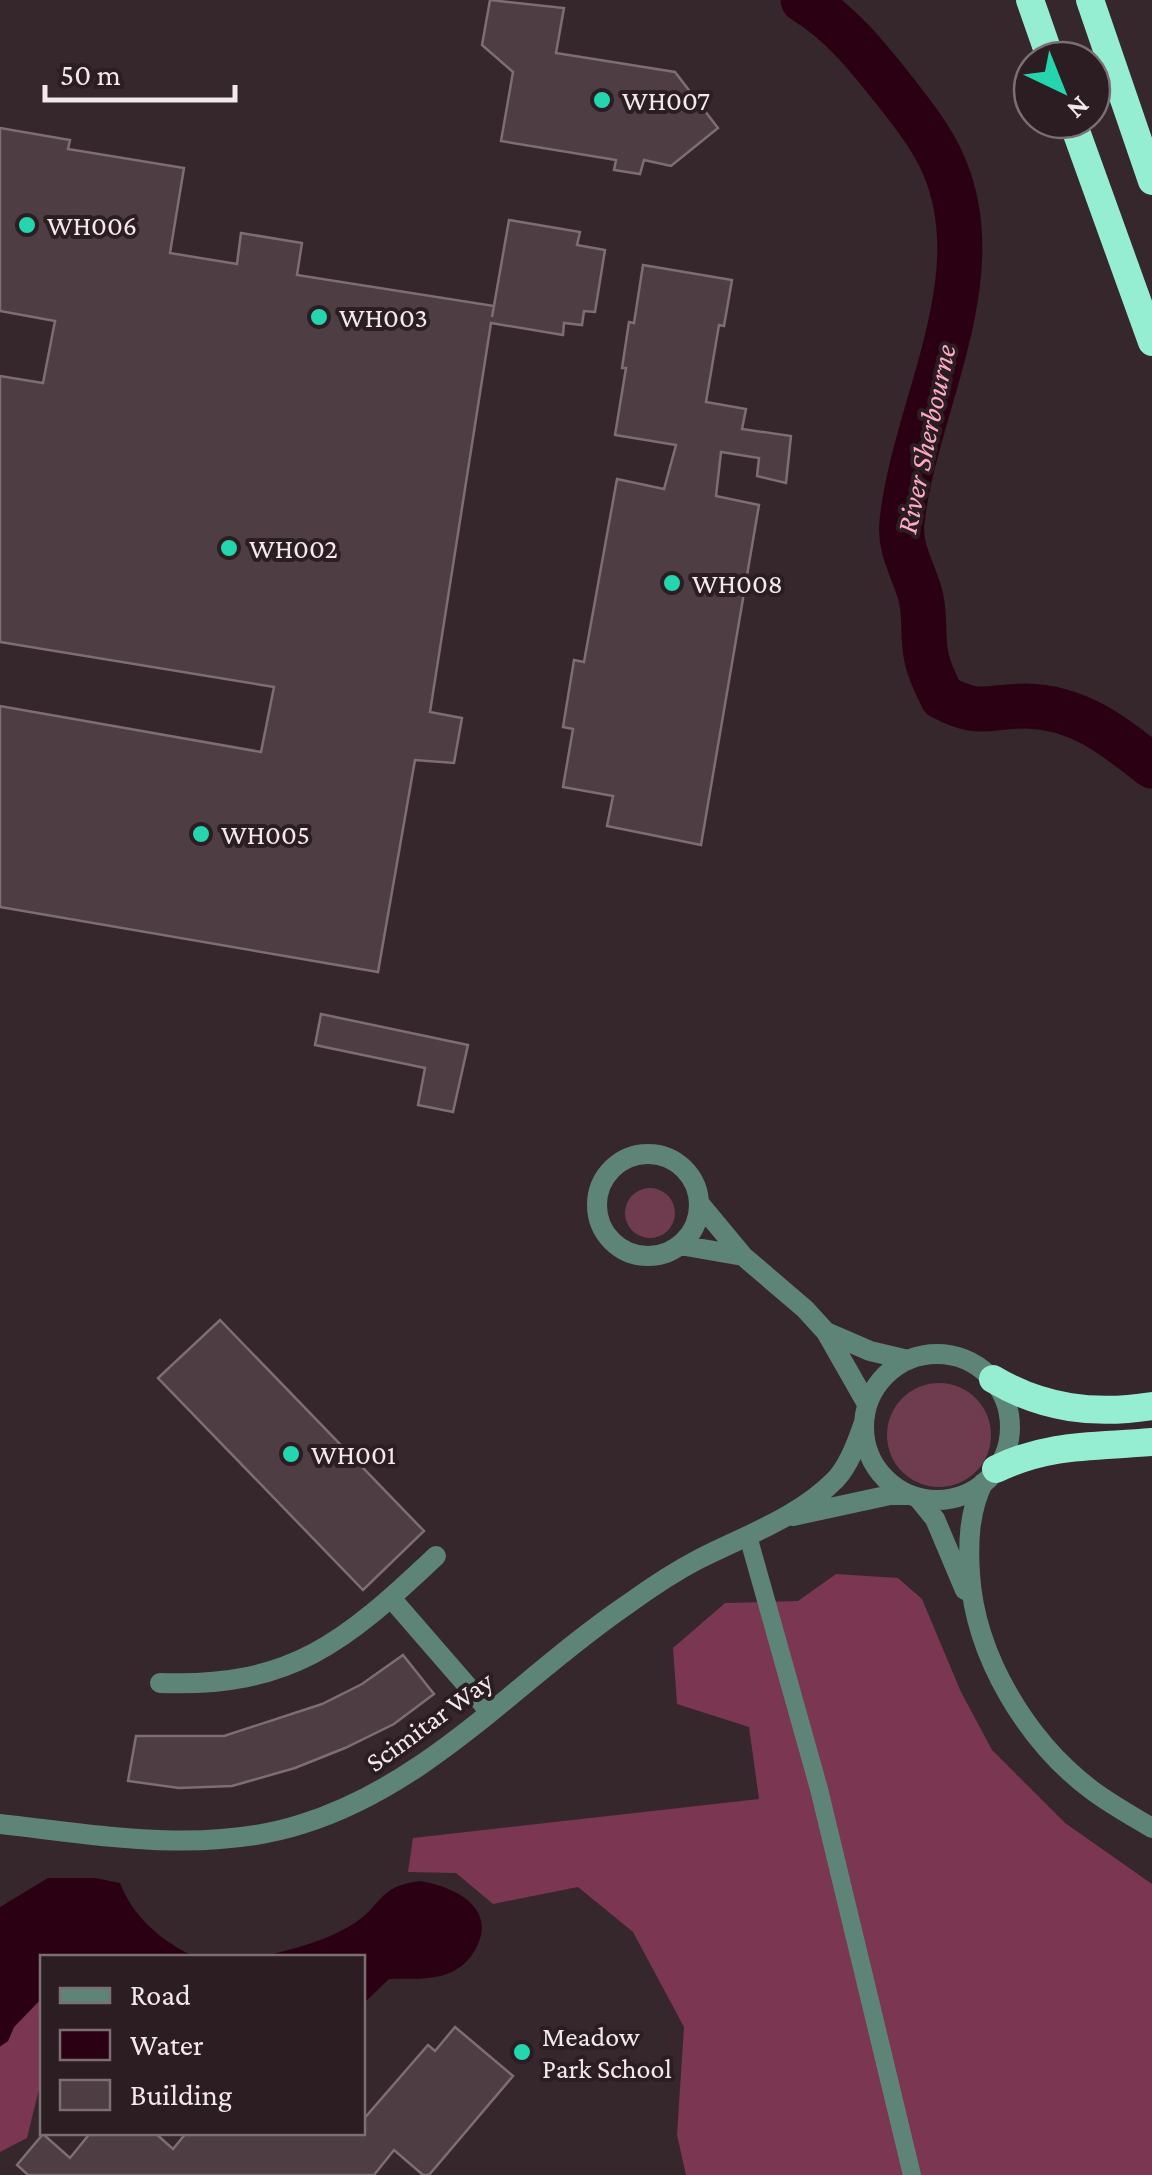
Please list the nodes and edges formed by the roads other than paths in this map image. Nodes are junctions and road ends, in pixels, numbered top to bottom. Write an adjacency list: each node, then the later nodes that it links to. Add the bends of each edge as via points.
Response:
1 (1030, 0): 3 (highway)
2 (1090, 0): 5 (highway)
3 (1044, 40)
4 (1079, 140): 6 (highway)
5 (1152, 181)
6 (1152, 342)
7 (699, 1203): 8 (street, via 693,1230); 8 (street, via 687,1171 656,1154 621,1162 602,1182 598,1216 618,1246 654,1256); 9 (street)
8 (680, 1244): 9 (street)
9 (743, 1256): 10 (street)
10 (826, 1332): 11 (street); 14 (street)
11 (908, 1360): 12 (street, via 955,1356); 14 (street, via 880,1380)
12 (993, 1378): 13 (highway, via 1017,1393 1079,1410); 16 (street, via 1010,1426)
13 (1152, 1406)
14 (865, 1415): 17 (street, via 874,1466); 18 (street, via 838,1478)
15 (1144, 1444): 16 (highway, via 1043,1450)
16 (990, 1476): 17 (street, via 952,1498); 22 (street, via 976,1498 968,1542)
17 (914, 1496): 18 (street, via 890,1495); 22 (street, via 936,1520)
18 (786, 1518): 19 (street, Scimitar Way)
19 (748, 1536): 24 (street, Scimitar Way, via 626,1604); 27 (street, via 819,1789)
20 (436, 1556): 21 (street)
21 (391, 1598): 23 (street, via 292,1665 207,1685); 24 (street)
22 (972, 1606): 26 (street, via 976,1627 1026,1722 1091,1790)
23 (160, 1683)
24 (490, 1712): 25 (street, Scimitar Way, via 401,1780 298,1826 144,1840)
25 (0, 1824)
26 (1152, 1828)
27 (912, 2175)

